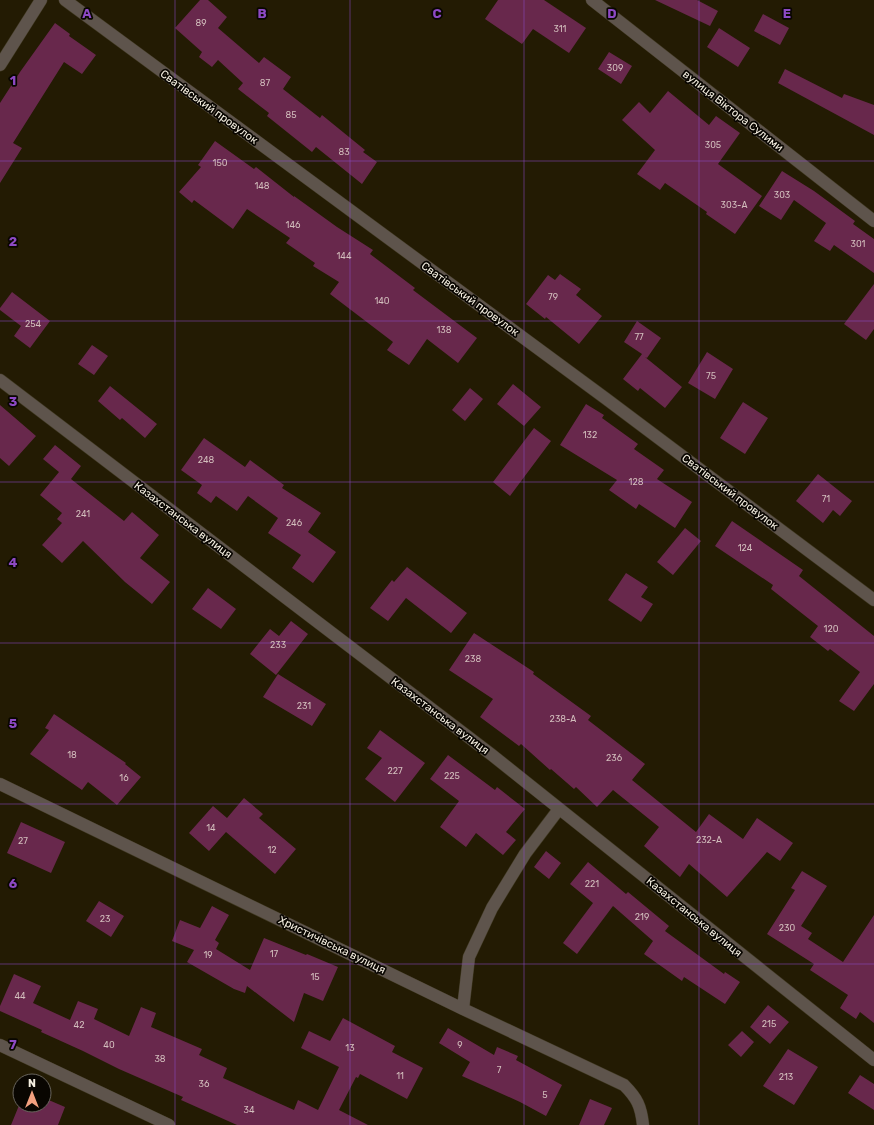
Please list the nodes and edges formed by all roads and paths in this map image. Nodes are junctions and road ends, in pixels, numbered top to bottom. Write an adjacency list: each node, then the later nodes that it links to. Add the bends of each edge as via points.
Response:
1 (41, 0): 4 (street)
2 (65, 0): 7 (street, Сватівський провулок)
3 (592, 0): 5 (street, вулиця Віктора Сулими)
4 (0, 65)
5 (874, 222)
6 (0, 380): 9 (street, Казахстанська вулиця, via 492,755)
7 (874, 600)
8 (0, 784): 10 (street, Христичівська вулиця)
9 (559, 809): 10 (street, via 525,854 492,908 469,957); 12 (street, Казахстанська вулиця)
10 (463, 1009): 14 (street, Христичівська вулиця, via 624,1085 635,1096 641,1110)
11 (0, 1045): 13 (street)
12 (874, 1060)
13 (169, 1125)
14 (643, 1125)

